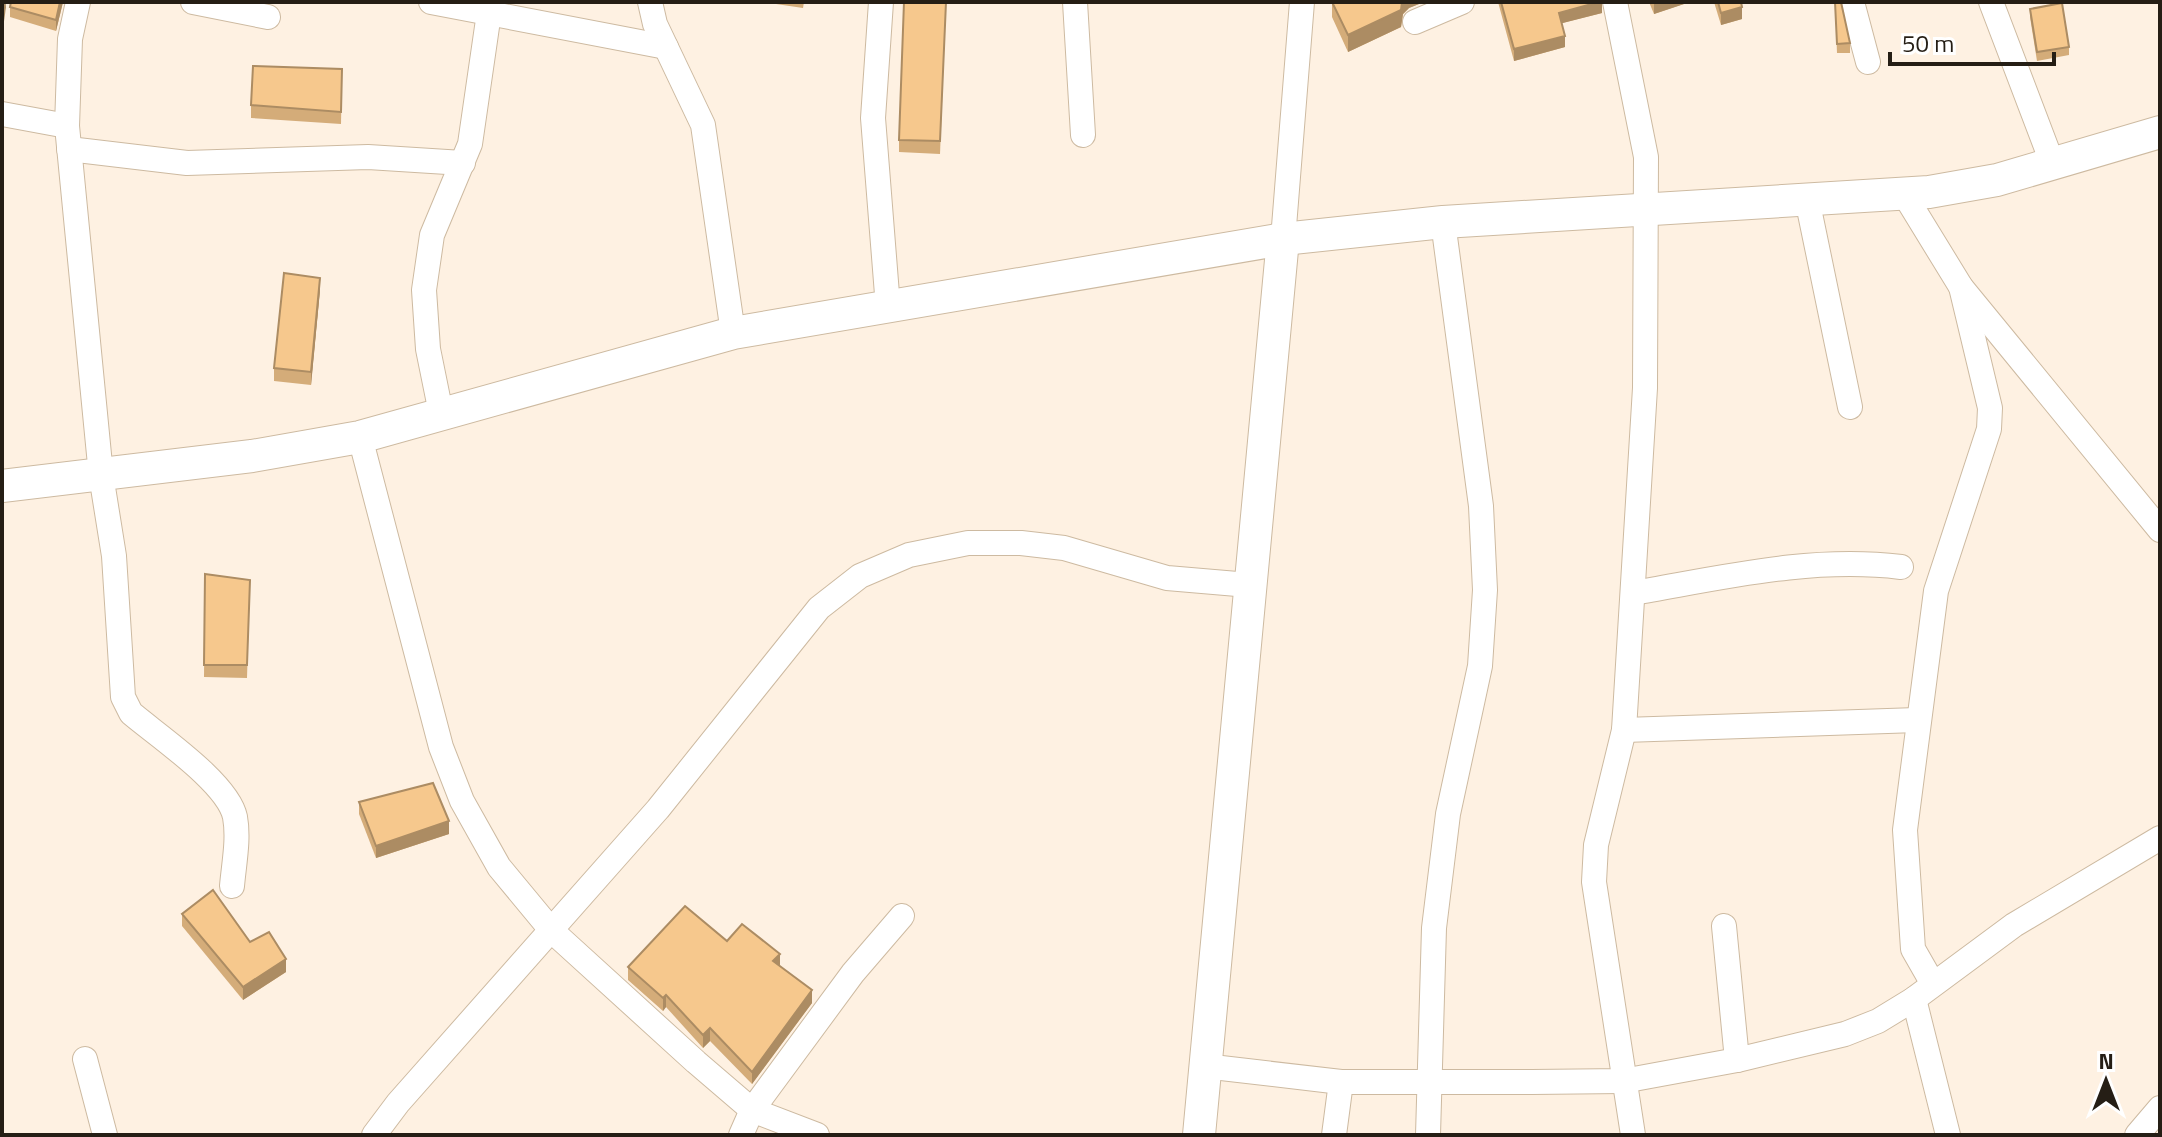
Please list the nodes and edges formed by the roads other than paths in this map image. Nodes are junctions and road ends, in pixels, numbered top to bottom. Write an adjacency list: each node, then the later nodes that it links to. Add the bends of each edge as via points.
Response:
1 (78, 2): 21 (street, via 70,39)
2 (193, 2): 14 (street)
3 (431, 2): 13 (street)
4 (650, 2): 16 (street)
5 (881, 2): 30 (street, via 873,118)
6 (1063, 2): 7 (street)
7 (1075, 2): 20 (street)
8 (1302, 2): 28 (street)
9 (1462, 2): 15 (street)
10 (1615, 2): 26 (street, via 1646,157)
11 (1852, 2): 17 (street)
12 (1991, 2): 23 (street)
13 (489, 13): 16 (street); 22 (street)
14 (268, 17)
15 (1415, 22)
16 (666, 47): 31 (street, via 703,125)
17 (1868, 62)
18 (2, 114): 21 (street)
19 (2160, 132): 23 (street)
20 (1083, 135)
21 (68, 137): 22 (street, via 187,163 368,157); 35 (street)
22 (463, 163): 33 (street, via 432,235 424,290 428,349)
23 (2053, 165): 24 (street, via 1997,180)
24 (1904, 194): 25 (street); 29 (street)
25 (1807, 199): 26 (street); 32 (street)
26 (1647, 208): 27 (street); 40 (street, via 1645,388)
27 (1443, 222): 28 (street); 54 (street, via 1481,506 1485,590 1480,666 1439,880)
28 (1283, 239): 30 (street); 39 (street)
29 (1961, 287): 37 (street); 41 (street, via 1990,408 1989,429 1936,591)
30 (888, 307): 31 (street)
31 (733, 333): 33 (street)
32 (1850, 407)
33 (441, 413): 34 (street)
34 (360, 437): 35 (street); 47 (street, via 441,747 462,801 499,867)
35 (101, 475): 36 (street); 44 (street, via 114,556 123,697 131,713 225,793 237,833)
36 (2, 486)
37 (2160, 530)
38 (1901, 567): 40 (street, via 1814,565)
39 (1249, 585): 47 (street, via 1167,578 1064,548 1021,543 968,543 909,555 860,576 819,608); 51 (street)
40 (1633, 593): 42 (street)
41 (1917, 720): 42 (street); 48 (street, via 1905,830 1913,949)
42 (1624, 730): 52 (street, via 1596,845 1594,882)
43 (2160, 838): 48 (street, via 2014,925)
44 (232, 886)
45 (902, 916): 56 (street)
46 (1724, 926): 50 (street)
47 (552, 931): 56 (street); 58 (street)
48 (1924, 992): 50 (street, via 1878,1021 1845,1034); 65 (street)
49 (85, 1059): 57 (street)
50 (1737, 1060): 52 (street)
51 (1204, 1066): 53 (street); 61 (street)
52 (1623, 1081): 54 (street); 64 (street)
53 (1341, 1082): 54 (street); 62 (street)
54 (1427, 1082): 63 (street)
55 (2160, 1108): 66 (street)
56 (752, 1110): 59 (street); 60 (street)
57 (105, 1135)
58 (374, 1135)
59 (741, 1135)
60 (817, 1135)
61 (1199, 1135)
62 (1334, 1135)
63 (1428, 1135)
64 (1633, 1135)
65 (1948, 1135)
66 (2137, 1135)

